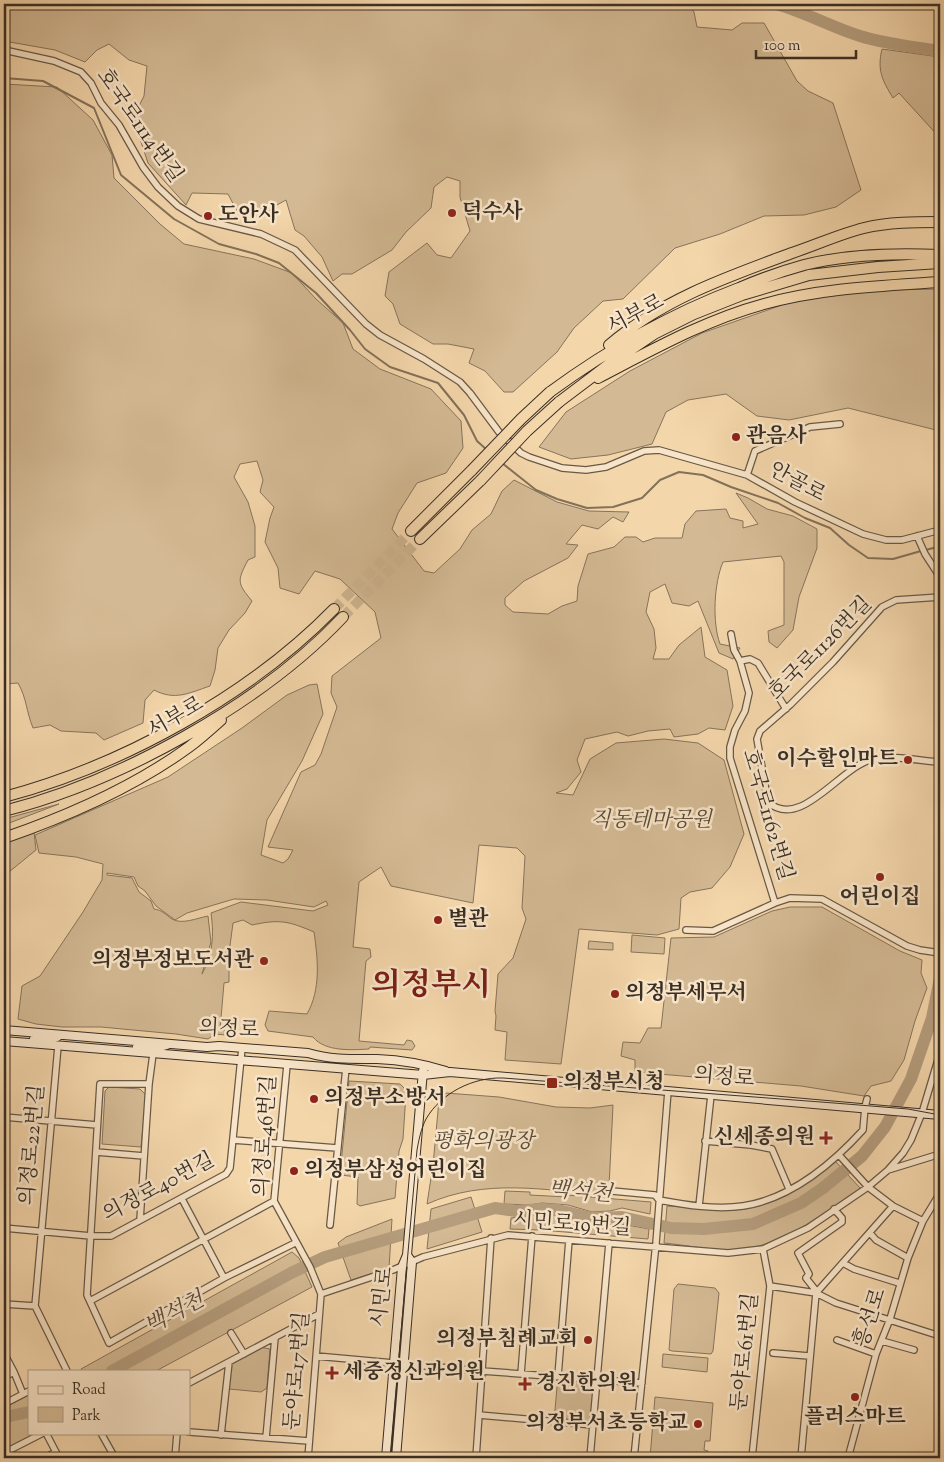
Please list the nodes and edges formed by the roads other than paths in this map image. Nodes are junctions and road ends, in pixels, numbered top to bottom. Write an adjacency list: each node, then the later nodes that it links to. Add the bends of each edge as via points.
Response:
1 (4, 50): 8 (street, 호국로1114번길, via 54,61 81,72 120,125 143,167 178,206 199,219 261,234 295,250 366,324 460,382 499,432 529,457 562,468 586,470 659,450)
2 (940, 222): 5 (highway, via 864,228 731,276 671,302 650,315)
3 (937, 259): 5 (highway, 서부로, via 886,255 804,265 700,303 649,328); 6 (highway, 서부로, via 809,275 742,295 654,334)
4 (940, 282): 6 (highway, via 850,288 762,304 703,325)
5 (583, 368): 10 (highway, 서부로, bridge, via 520,419)
6 (577, 389): 12 (highway, 서부로, bridge, via 527,431)
7 (840, 424): 8 (street, 안골로, via 810,427 755,451)
8 (747, 475): 11 (street, 안골로, via 863,534 886,540)
9 (940, 530): 11 (street, 안골로)
10 (411, 531)
11 (917, 536): 13 (street, via 924,554)
12 (420, 539)
13 (940, 577)
14 (940, 597): 20 (street, 호국로1126번길, via 896,600 882,607)
15 (334, 608): 22 (highway, 서부로, via 253,678 161,735 77,773)
16 (343, 617): 19 (highway, 서부로, via 296,661)
17 (731, 634): 18 (street, 호국로1162번길)
18 (740, 661): 20 (street, via 750,659 758,663); 25 (street, 호국로1162번길, via 750,694 735,730 730,758)
19 (247, 697): 23 (highway, 서부로, via 213,720 132,763 82,785); 24 (highway, via 191,746 159,767 81,807)
20 (786, 709): 21 (street, 호국로1126번길, via 760,732 757,739 768,802 775,809 792,810 801,806 822,795 858,764 875,758)
21 (940, 762)
22 (4, 797)
23 (4, 811)
24 (4, 838)
25 (775, 903): 26 (street, via 714,931); 27 (street, 호국로1162번길, via 790,898 822,899 908,946)
26 (686, 930)
27 (940, 953)
28 (4, 1030): 29 (street, 의정로)
29 (64, 1035): 31 (street, 의정로); 32 (street, via 47,1040 34,1039 35,1042)
30 (4, 1041): 32 (street, 의정로)
31 (174, 1044): 33 (street, 의정로); 35 (street, via 137,1048)
32 (58, 1046): 35 (street, 의정로); 51 (street, 의정로22번길)
33 (242, 1048): 36 (street, 의정로40번길); 37 (street, 의정로)
34 (940, 1053): 48 (street, 시민로19번길)
35 (153, 1054): 36 (street, 의정로); 43 (street)
36 (241, 1060): 38 (street, 의정로); 53 (street, 의정로40번길)
37 (424, 1064): 40 (street, 의정로); 42 (street)
38 (287, 1065): 39 (street, 의정로); 55 (street, 의정로46번길)
39 (346, 1068): 42 (street, 의정로); 56 (street)
40 (450, 1072): 42 (street, 의정로); 45 (street, 의정로)
41 (4, 1075): 44 (street)
42 (423, 1075): 87 (street)
43 (149, 1084): 52 (street, via 100,1084); 60 (street)
44 (4, 1086)
45 (668, 1091): 46 (street, 의정로); 68 (street)
46 (711, 1095): 47 (street, 의정로); 54 (street)
47 (866, 1103): 48 (street, 의정로, via 875,1108); 59 (street, via 864,1130)
48 (920, 1112): 49 (street); 61 (street, 시민로19번길, via 911,1140)
49 (940, 1115)
50 (4, 1117): 51 (street)
51 (51, 1121): 52 (street); 76 (street, 의정로22번길)
52 (97, 1125): 57 (street)
53 (233, 1140): 55 (street); 66 (street, 의정로40번길, via 230,1168 226,1174)
54 (705, 1141): 63 (street, via 772,1149); 69 (street)
55 (280, 1143): 56 (street); 67 (street, 의정로46번길)
56 (338, 1148): 74 (street)
57 (96, 1152): 60 (street); 78 (street)
58 (940, 1154): 61 (street)
59 (840, 1155): 62 (street); 63 (street)
60 (144, 1156): 72 (street)
61 (888, 1170): 62 (street, 시민로19번길)
62 (868, 1187): 70 (street); 71 (street, 시민로19번길)
63 (789, 1189): 69 (street, via 763,1202 742,1206)
64 (612, 1192): 68 (street, via 655,1195)
65 (940, 1193): 73 (street, 흥선로)
66 (182, 1199): 72 (street, 의정로40번길); 81 (street)
67 (274, 1201): 81 (street); 84 (street, 의정로46번길)
68 (659, 1202): 69 (street); 85 (street)
69 (699, 1206)
70 (892, 1206): 73 (street); 77 (street)
71 (834, 1209): 86 (street, 시민로19번길, via 808,1228); 95 (street, via 842,1222 798,1253 809,1274 806,1278)
72 (140, 1220): 78 (street, 의정로40번길, via 111,1236)
73 (923, 1221): 88 (street, 흥선로)
74 (330, 1225)
75 (4, 1228): 76 (street, 의정로40번길)
76 (42, 1232): 78 (street, 의정로40번길); 99 (street, 의정로22번길)
77 (870, 1233): 88 (street, via 876,1240); 89 (street)
78 (92, 1236): 97 (street, via 87,1290)
79 (532, 1236): 80 (street, 시민로19번길); 82 (street, 시민로19번길); 120 (street)
80 (491, 1238): 87 (street, 시민로19번길); 118 (street)
81 (203, 1240): 91 (street); 97 (street)
82 (569, 1240): 83 (street, 시민로19번길); 121 (street)
83 (609, 1243): 85 (street, 시민로19번길); 123 (street)
84 (297, 1245): 91 (street); 93 (street, 의정로46번길)
85 (656, 1245): 86 (street, 시민로19번길, via 728,1253); 125 (street)
86 (763, 1249): 94 (street, 둔야로61번길)
87 (409, 1258): 90 (street, 시민로); 116 (street, 시민로)
88 (908, 1258): 92 (street, 흥선로)
89 (843, 1263): 92 (street); 95 (street)
90 (402, 1267): 96 (street); 115 (street, 시민로)
91 (224, 1278): 97 (street, via 109,1343)
92 (900, 1283): 101 (street, 흥선로)
93 (319, 1286): 96 (street, 둔야로17번길)
94 (770, 1286): 95 (street); 150 (street, 둔야로61번길)
95 (816, 1293): 101 (street, via 836,1303); 113 (street)
96 (321, 1294): 100 (street, 둔야로17번길)
97 (90, 1301)
98 (4, 1304): 99 (street)
99 (35, 1306): 117 (street)
100 (319, 1314): 104 (street); 112 (street, 둔야로17번길)
101 (890, 1319): 103 (street); 106 (street, 흥선로)
102 (231, 1333): 110 (street)
103 (940, 1336)
104 (275, 1338): 110 (street); 136 (street)
105 (837, 1340): 111 (street)
106 (882, 1341): 107 (street); 111 (street, 흥선로)
107 (914, 1350)
108 (4, 1353): 119 (street)
109 (773, 1353): 113 (street)
110 (244, 1354): 114 (street)
111 (876, 1354): 152 (street, 흥선로)
112 (316, 1356): 115 (street); 137 (street, 둔야로17번길)
113 (809, 1356): 151 (street)
114 (228, 1362): 124 (street); 135 (street)
115 (394, 1363): 116 (street); 144 (street, 시민로)
116 (404, 1364): 118 (street); 145 (street, 시민로)
117 (67, 1370)
118 (482, 1371): 120 (street); 128 (street)
119 (14, 1372): 122 (street); 126 (street)
120 (521, 1374): 121 (street)
121 (558, 1376): 123 (street)
122 (4, 1377)
123 (597, 1379): 125 (street); 129 (street)
124 (190, 1382)
125 (642, 1383): 149 (street)
126 (26, 1393): 127 (street)
127 (4, 1404)
128 (479, 1415): 129 (street); 146 (street)
129 (593, 1425): 148 (street)
130 (190, 1432): 135 (street)
131 (42, 1434): 138 (street)
132 (45, 1434): 139 (street)
133 (103, 1434): 141 (street)
134 (177, 1434): 142 (street)
135 (221, 1435): 136 (street)
136 (266, 1438): 137 (street)
137 (309, 1441): 143 (street, 둔야로17번길)
138 (4, 1453)
139 (58, 1455): 140 (street)
140 (44, 1458)
141 (115, 1458)
142 (175, 1458)
143 (308, 1458)
144 (386, 1458)
145 (396, 1458)
146 (476, 1458): 147 (street)
147 (494, 1458)
148 (590, 1458)
149 (634, 1458)
150 (752, 1458)
151 (801, 1458)
152 (848, 1458)

